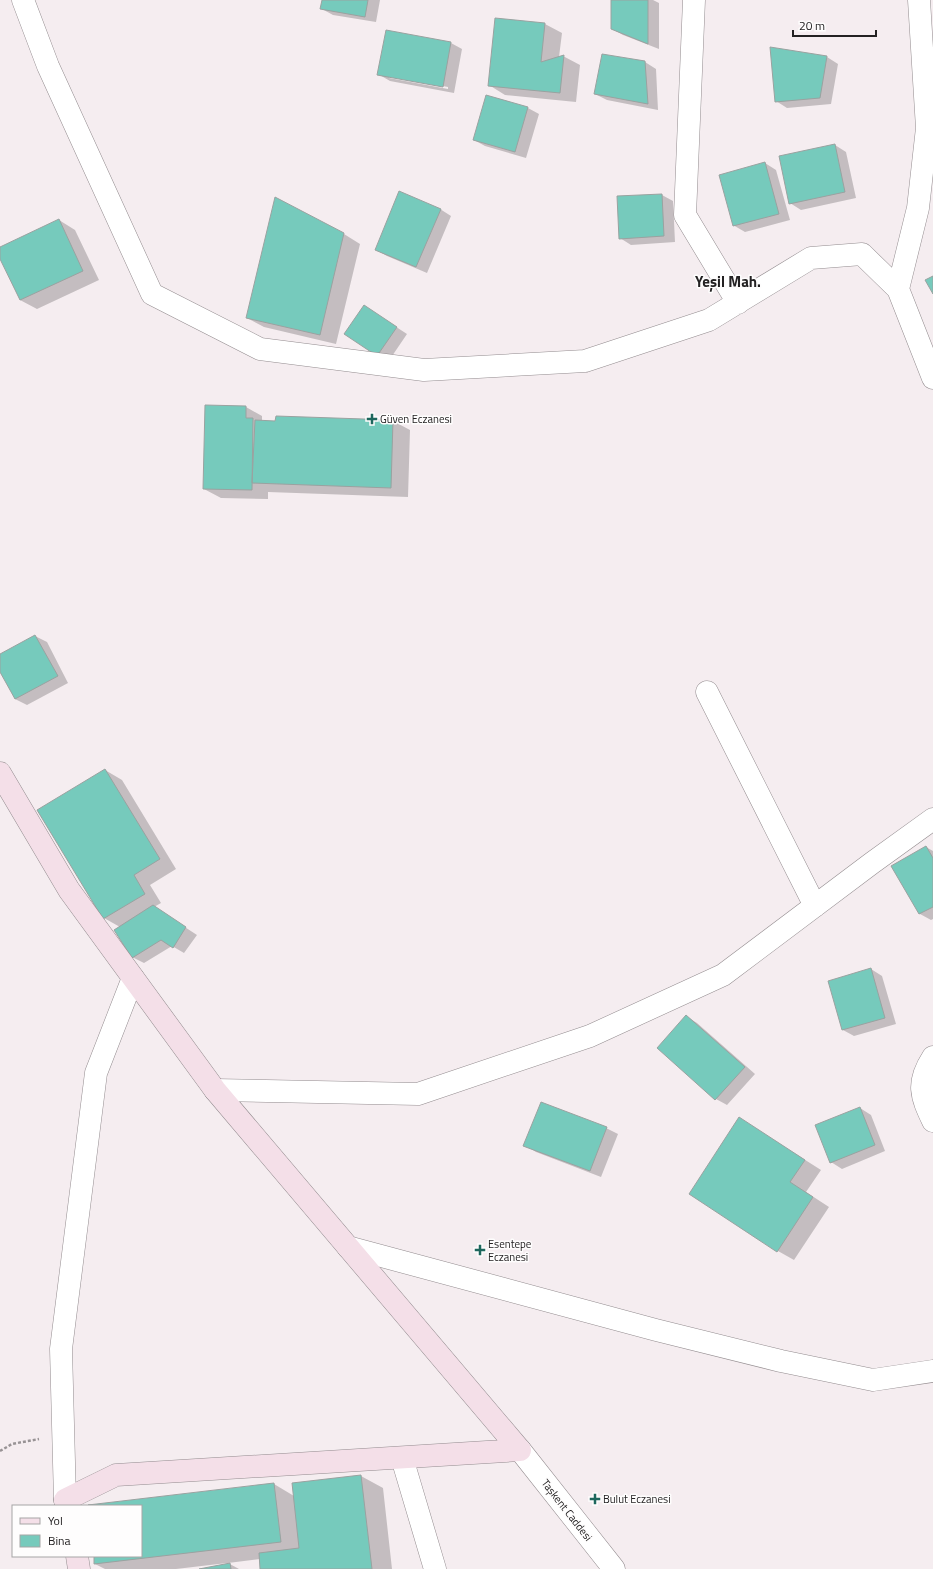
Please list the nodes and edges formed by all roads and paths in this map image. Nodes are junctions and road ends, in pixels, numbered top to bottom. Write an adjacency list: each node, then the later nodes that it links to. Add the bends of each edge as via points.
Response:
1 (23, 0): 7 (street, via 48,66 152,294 260,349 424,370 585,360 709,320)
2 (694, 0): 7 (street, via 685,215)
3 (919, 0): 4 (street)
4 (927, 27): 5 (street)
5 (929, 146): 6 (street, via 918,208)
6 (898, 289): 7 (street, via 862,254 811,258); 8 (street)
7 (738, 303)
8 (933, 378)
9 (707, 692): 12 (street)
10 (0, 773): 13 (street, via 69,890)
11 (933, 819): 12 (street)
12 (815, 906): 15 (street, via 723,975 590,1036 418,1094)
13 (133, 978): 15 (street); 23 (street, via 96,1073 61,1349)
14 (933, 1058): 16 (street, via 924,1075 922,1088 923,1100)
15 (215, 1090): 17 (street)
16 (933, 1121)
17 (348, 1247): 18 (street, via 781,1362 873,1380); 20 (street)
18 (933, 1371)
19 (12, 1444): 21 (path)
20 (520, 1450): 22 (street); 27 (street, Taşkent Caddesi)
21 (0, 1452)
22 (402, 1458): 23 (street, via 116,1475); 26 (street)
23 (66, 1503)
24 (76, 1557): 25 (street)
25 (79, 1569)
26 (435, 1569)
27 (614, 1569)

